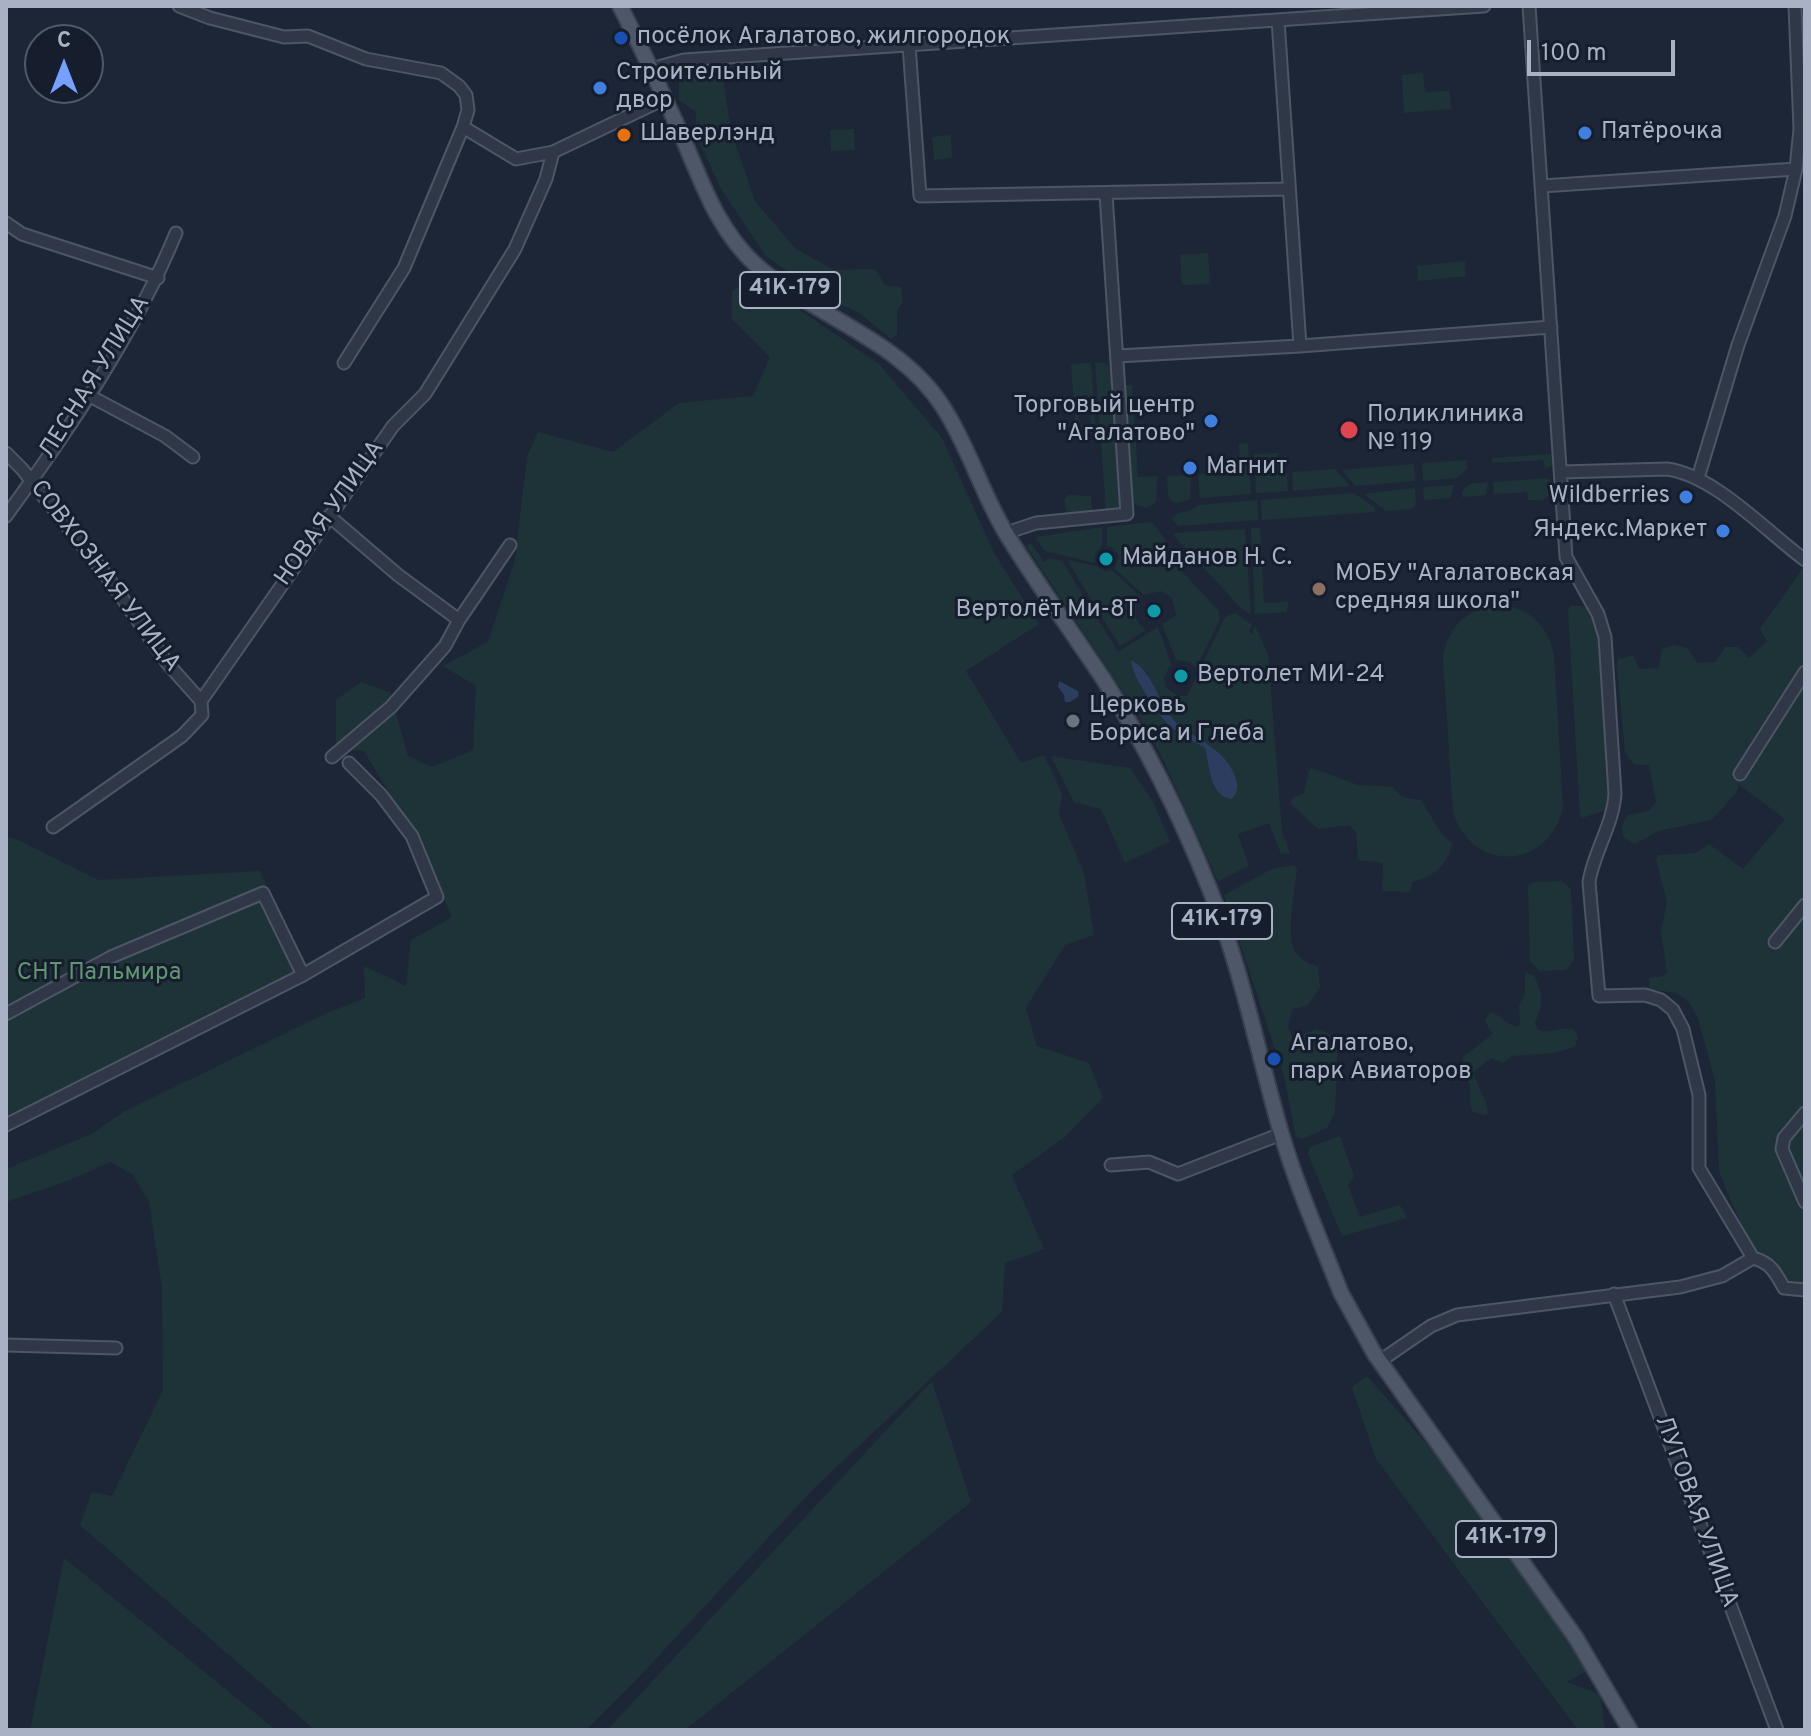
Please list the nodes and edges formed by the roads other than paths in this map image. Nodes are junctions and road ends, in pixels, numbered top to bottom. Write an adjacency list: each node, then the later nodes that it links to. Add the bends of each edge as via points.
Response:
1 (179, 6): 10 (street, via 284,37 308,36 366,59 441,73 466,95)
2 (620, 6): 8 (main road, 41К-179)
3 (1484, 6): 6 (street)
4 (1529, 6): 13 (street)
5 (1795, 6): 12 (street, via 1800,129)
6 (1278, 20): 7 (street); 14 (street)
7 (909, 45): 8 (street, via 684,60); 15 (street, via 920,196)
8 (651, 69): 9 (main road, 41К-179)
9 (664, 99): 11 (street); 31 (main road, 41К-179, via 728,232 757,265 883,348 930,388)
10 (463, 127): 11 (street, via 516,159); 22 (street, via 404,268)
11 (553, 152): 30 (street, НОВАЯ УЛИЦА, via 515,249 425,394 393,426)
12 (1796, 169): 13 (street); 27 (street)
13 (1542, 186): 19 (street)
14 (1289, 189): 15 (street); 20 (street)
15 (1106, 194): 21 (street)
16 (6, 223): 18 (street, via 22,234)
17 (176, 233): 18 (street, ЛЕСНАЯ УЛИЦА)
18 (158, 278): 23 (street, ЛЕСНАЯ УЛИЦА)
19 (1551, 327): 20 (street); 26 (street)
20 (1300, 346): 21 (street)
21 (1117, 356): 31 (street, via 1127,514 1036,523)
22 (344, 363)
23 (88, 395): 25 (street); 28 (street, ЛЕСНАЯ УЛИЦА)
24 (6, 453): 28 (street, СОВХОЗНАЯ УЛИЦА)
25 (193, 457)
26 (1561, 472): 27 (street, via 1667,469); 50 (street, via 1566,557 1605,637 1615,794 1589,882 1599,996 1645,995 1673,1010 1683,1029 1699,1095 1699,1168)
27 (1698, 478): 33 (street)
28 (30, 483): 29 (street, ЛЕСНАЯ УЛИЦА); 36 (street, СОВХОЗНАЯ УЛИЦА)
29 (6, 516)
30 (329, 516): 34 (street); 36 (street, НОВАЯ УЛИЦА)
31 (1006, 533): 47 (main road, 41К-179, via 1106,683 1184,828 1226,932)
32 (510, 545): 34 (street)
33 (1805, 560)
34 (459, 620): 37 (street, via 445,646 391,707)
35 (1805, 672): 39 (street)
36 (201, 701): 40 (street, НОВАЯ УЛИЦА, via 202,715 182,736)
37 (332, 757)
38 (349, 763): 43 (street, via 412,836 437,897)
39 (1740, 774)
40 (53, 827)
41 (1805, 905): 42 (street)
42 (1775, 942)
43 (303, 975): 44 (street, via 263,893 111,957); 46 (street)
44 (6, 1014)
45 (1805, 1113): 49 (street, via 1784,1138 1782,1149)
46 (6, 1125)
47 (1281, 1134): 48 (street, via 1178,1174 1149,1162); 55 (main road, 41К-179, via 1341,1293)
48 (1111, 1165)
49 (1805, 1202)
50 (1753, 1258): 51 (street, via 1773,1268 1784,1288); 52 (street, via 1722,1276 1680,1287)
51 (1805, 1290)
52 (1614, 1294): 55 (street, via 1457,1315); 57 (street, ЛУГОВАЯ УЛИЦА)
53 (6, 1345): 54 (street)
54 (116, 1348)
55 (1374, 1352): 56 (main road, 41К-179, via 1576,1638)
56 (1630, 1730)
57 (1777, 1730)

